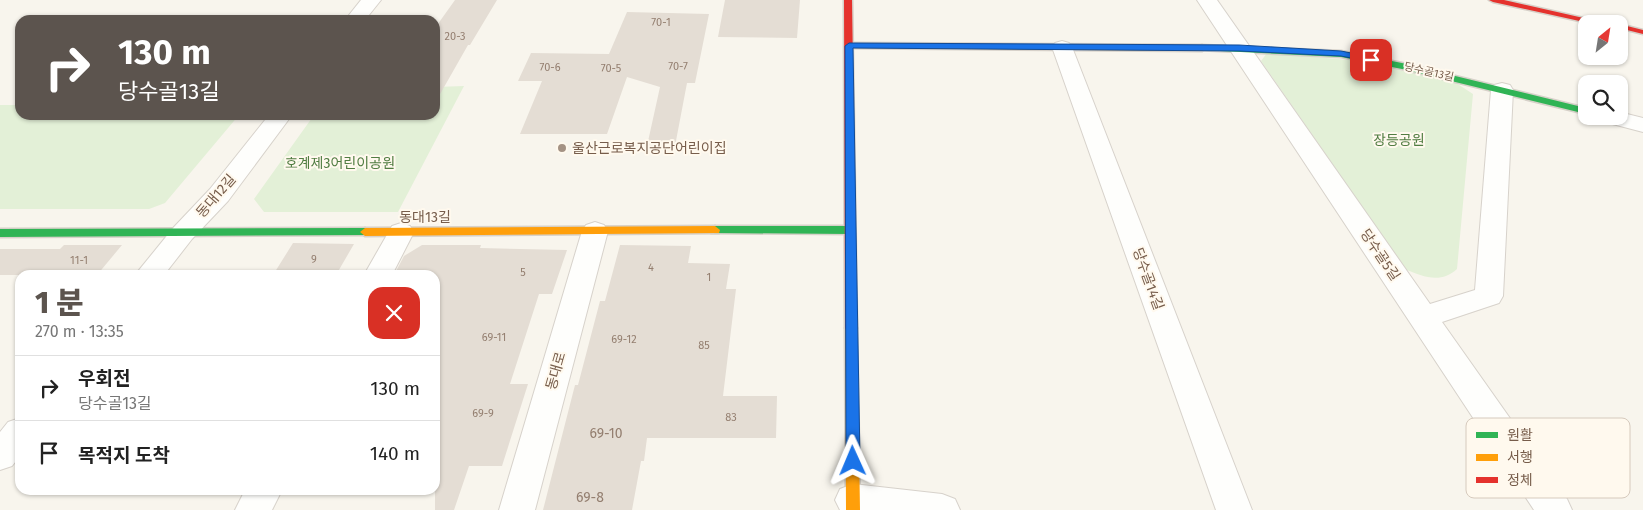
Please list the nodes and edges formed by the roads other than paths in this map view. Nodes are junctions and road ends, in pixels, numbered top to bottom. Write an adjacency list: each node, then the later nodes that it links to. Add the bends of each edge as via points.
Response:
1 (371, 0): 5 (street)
2 (848, 0): 9 (street)
3 (1206, 0): 11 (street, 당수골5길)
4 (1493, 0): 6 (street)
5 (359, 15)
6 (1578, 18)
7 (1628, 28): 8 (street)
8 (1643, 32)
9 (849, 46): 10 (street, 당수골13길); 17 (street)
10 (1062, 47): 11 (street, 당수골13길); 34 (street, 당수골14길)
11 (1239, 48): 12 (street, 당수골13길, via 1341,54); 24 (street, 당수골5길)
12 (1502, 90): 13 (street, 당수골13길); 24 (street, via 1489,296)
13 (1578, 109)
14 (277, 120): 21 (street, 동대12길, via 219,195)
15 (1628, 120): 16 (street)
16 (1643, 124)
17 (850, 230): 18 (street, 동대13길); 30 (street)
18 (595, 231): 19 (street, 동대13길); 32 (street, 동대로)
19 (401, 232): 21 (street, 동대13길); 23 (street)
20 (0, 233): 21 (street, 동대13길)
21 (183, 234): 22 (street, 동대12길)
22 (153, 270)
23 (381, 270)
24 (1423, 317): 25 (street, 당수골5길)
25 (1492, 418)
26 (15, 438): 27 (street)
27 (0, 456)
28 (262, 495): 31 (street)
29 (1546, 498): 35 (street, 당수골5길)
30 (853, 505): 33 (street)
31 (254, 510)
32 (516, 510)
33 (942, 510)
34 (1234, 510)
35 (1554, 510)

